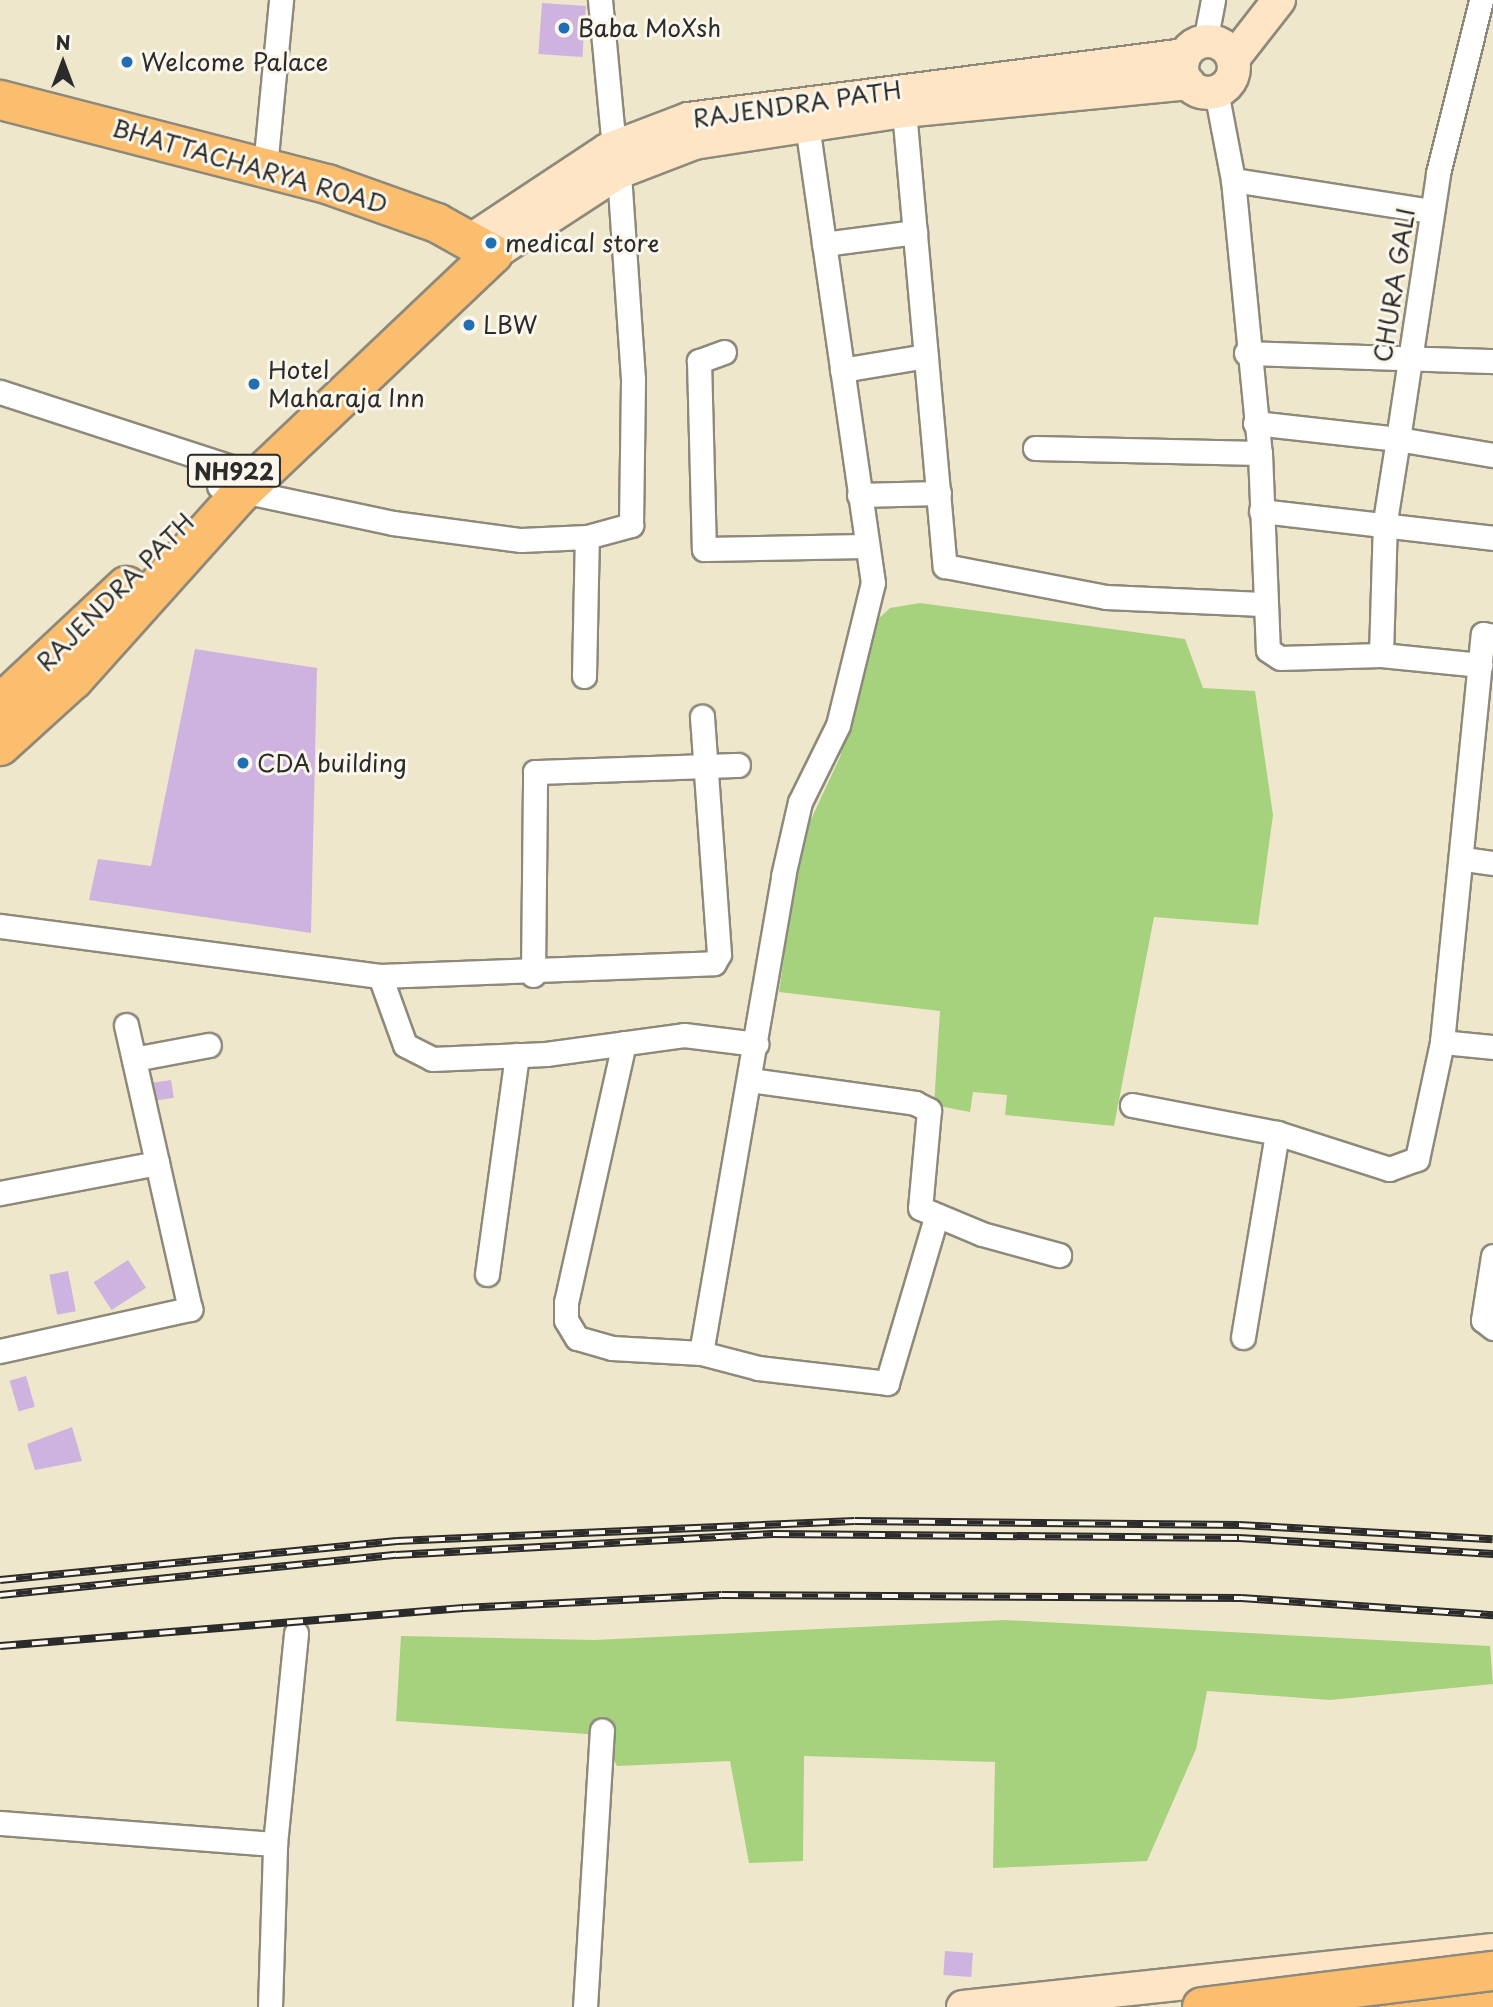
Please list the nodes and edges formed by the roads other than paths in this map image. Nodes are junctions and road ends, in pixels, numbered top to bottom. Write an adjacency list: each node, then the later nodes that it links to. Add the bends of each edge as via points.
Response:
1 (281, 0): 13 (street)
2 (600, 0): 12 (street)
3 (1213, 0): 7 (street)
4 (1255, 0): 7 (main road)
5 (1279, 0): 7 (main road)
6 (1481, 0): 15 (street, CHURA GALI)
7 (1208, 62): 9 (main road, RAJENDRA PATH); 10 (main road, RAJENDRA PATH); 14 (street)
8 (0, 100): 13 (highway, BHATTACHARYA ROAD)
9 (904, 111): 10 (main road, RAJENDRA PATH); 16 (street)
10 (806, 113): 12 (main road, RAJENDRA PATH); 17 (street)
11 (0, 118): 18 (highway, BHATTACHARYA ROAD, via 322,201)
12 (616, 159): 18 (main road, RAJENDRA PATH); 36 (street, via 633,379 631,525)
13 (265, 167): 18 (highway, BHATTACHARYA ROAD, via 382,202)
14 (1233, 180): 15 (street); 20 (street)
15 (1432, 211): 22 (street, CHURA GALI)
16 (915, 232): 17 (street); 21 (street)
17 (824, 244): 24 (street)
18 (474, 253): 31 (highway, RAJENDRA PATH / NH922)
19 (724, 352): 38 (street, via 699,361 704,549)
20 (1246, 353): 22 (street); 26 (street)
21 (926, 356): 24 (street); 32 (street)
22 (1408, 358): 23 (street); 27 (street, CHURA GALI)
23 (1493, 361)
24 (842, 370): 33 (street)
25 (0, 392): 31 (street)
26 (1255, 423): 27 (street); 29 (street)
27 (1398, 439): 30 (street); 35 (street, CHURA GALI)
28 (1035, 448): 29 (street)
29 (1260, 453): 34 (street)
30 (1493, 455)
31 (232, 483): 36 (street, via 521,540); 44 (highway, RAJENDRA PATH / NH922); 44 (highway, RAJENDRA PATH / NH922, via 74,679)
32 (939, 493): 33 (street); 39 (street, via 942,557 952,571 1106,597)
33 (859, 495): 38 (street)
34 (1261, 511): 35 (street); 39 (street)
35 (1385, 521): 37 (street); 41 (street, CHURA GALI)
36 (587, 537): 43 (street)
37 (1493, 538)
38 (866, 546): 57 (street, via 873,583 838,724 800,802)
39 (1262, 604): 41 (street, via 1272,655)
40 (1493, 636): 42 (street, via 1483,634)
41 (1381, 655): 42 (street)
42 (1481, 665): 49 (street)
43 (584, 676)
44 (23, 698): 46 (highway, NH922)
45 (702, 717): 48 (street)
46 (0, 746)
47 (738, 765): 48 (street)
48 (706, 767): 52 (street, via 535,772); 52 (street, via 719,954 714,963)
49 (1464, 859): 50 (street); 55 (street)
50 (1493, 863)
51 (0, 926): 53 (street)
52 (533, 975): 53 (street)
53 (380, 976): 60 (street, via 413,1053 432,1059)
54 (126, 1025): 61 (street)
55 (1442, 1042): 59 (street); 64 (street, via 1417,1159 1389,1169)
56 (624, 1043): 57 (street, via 684,1035); 60 (street); 74 (street, via 566,1320 577,1338 612,1348)
57 (756, 1044): 62 (street)
58 (209, 1045): 61 (street)
59 (1493, 1047)
60 (517, 1055): 70 (street)
61 (134, 1059): 65 (street)
62 (750, 1080): 67 (street, via 915,1102 929,1110 918,1203); 74 (street)
63 (1132, 1105): 64 (street)
64 (1277, 1133): 72 (street)
65 (157, 1163): 66 (street); 73 (street, via 190,1309)
66 (0, 1193)
67 (936, 1218): 68 (street); 74 (street, via 887,1383 758,1368)
68 (1059, 1255)
69 (1493, 1256): 71 (street, via 1483,1320)
70 (487, 1274)
71 (1493, 1328)
72 (1243, 1337)
73 (0, 1351)
74 (701, 1353)
75 (296, 1633): 78 (street)
76 (602, 1731): 84 (street)
77 (0, 1823): 78 (street)
78 (275, 1844): 83 (street)
79 (1493, 1950): 81 (main road)
80 (1493, 1971): 86 (highway, bridge)
81 (1269, 1973): 85 (main road); 87 (main road)
82 (1493, 1995): 88 (highway)
83 (270, 2007)
84 (585, 2007)
85 (963, 2007)
86 (1202, 2007)
87 (1271, 2007)
88 (1398, 2007)

